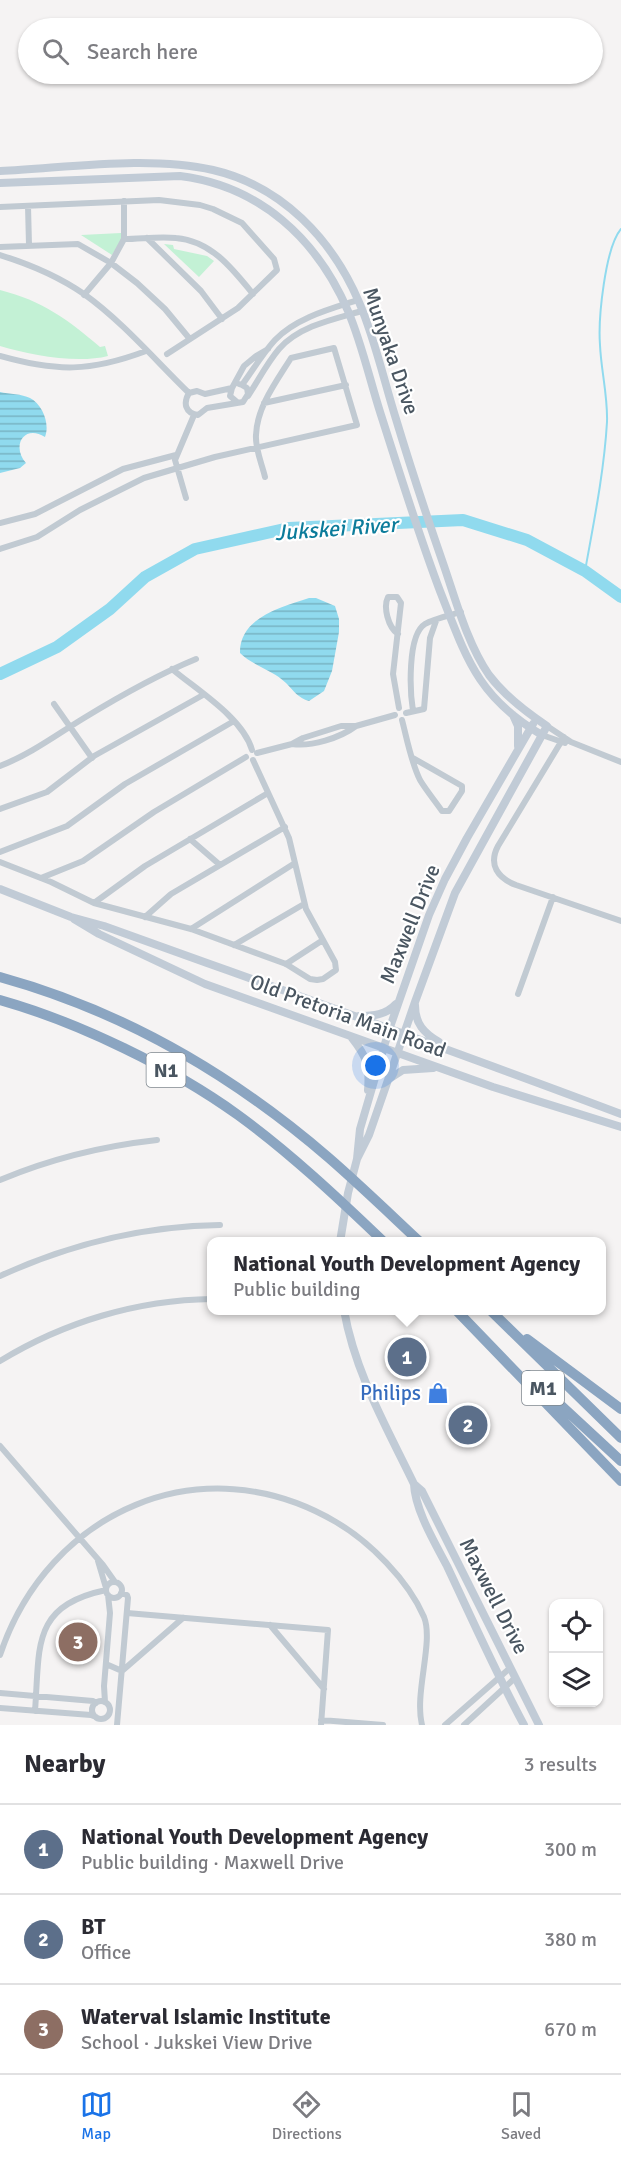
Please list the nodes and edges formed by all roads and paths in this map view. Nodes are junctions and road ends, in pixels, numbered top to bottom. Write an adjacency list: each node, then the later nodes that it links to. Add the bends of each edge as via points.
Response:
1 (0, 171): 14 (main road, Munyaka Drive, via 158,164 185,165 228,175 265,190 316,231)
2 (0, 183): 15 (main road, Munyaka Drive, via 180,176 214,182 253,199 286,223 320,259)
3 (124, 201): 4 (street); 7 (street); 12 (street, via 200,205 242,224 277,266 275,273)
4 (28, 206): 5 (street); 8 (street)
5 (0, 207)
6 (147, 238): 7 (street); 12 (street, via 177,238 206,248 222,259); 18 (street, via 201,291)
7 (124, 239): 11 (street)
8 (29, 245): 9 (street); 11 (street, via 78,243)
9 (0, 247)
10 (0, 255): 13 (street, via 45,272)
11 (111, 263): 13 (street); 19 (street, via 165,309)
12 (253, 294): 18 (street)
13 (84, 295): 21 (street)
14 (358, 300): 15 (street); 16 (main road, Munyaka Drive)
15 (345, 304): 17 (main road, Munyaka Drive); 20 (street, via 293,326)
16 (362, 311): 17 (street); 41 (main road, Munyaka Drive)
17 (349, 315): 29 (street, via 302,331 280,348); 42 (main road, Munyaka Drive)
18 (222, 319): 19 (street)
19 (189, 338): 22 (street)
20 (268, 349): 24 (street); 26 (street, via 244,366)
21 (146, 351): 23 (street, via 114,363 81,368); 27 (street)
22 (167, 354)
23 (0, 356)
24 (242, 385): 26 (street); 29 (street)
25 (346, 385): 31 (street); 31 (street, via 334,348 291,358); 34 (street, via 357,425)
26 (233, 387): 28 (street); 30 (street, via 230,396)
27 (189, 393): 28 (street); 33 (street, via 185,404)
28 (205, 394): 32 (street)
29 (248, 397): 30 (street)
30 (237, 402): 32 (street)
31 (264, 402): 34 (street)
32 (207, 408): 33 (street, via 202,414)
33 (194, 414): 35 (street)
34 (257, 447): 36 (street); 37 (street)
35 (176, 455): 36 (street); 39 (street, via 129,467 35,514)
36 (177, 469): 38 (street); 40 (street, via 144,478 37,537)
37 (265, 477)
38 (186, 498)
39 (0, 523)
40 (0, 549)
41 (461, 612): 42 (street); 55 (main road, Munyaka Drive, via 491,677)
42 (449, 616): 43 (street); 53 (main road, Munyaka Drive, via 478,677)
43 (436, 621): 46 (street, via 420,629); 47 (street)
44 (398, 634): 44 (street, via 401,601 388,597 389,622); 51 (street, via 393,681)
45 (196, 659): 48 (street)
46 (412, 664): 47 (street); 52 (street)
47 (428, 666): 52 (street, via 424,709)
48 (172, 669): 49 (street); 60 (street)
49 (203, 695): 56 (street); 67 (street)
50 (54, 704): 60 (street)
51 (399, 708): 52 (street); 54 (street)
52 (410, 712): 57 (street)
53 (512, 714): 61 (main road, Munyaka Drive); 65 (main road, via 519,733)
54 (395, 715): 57 (street); 58 (street)
55 (536, 719): 59 (main road, Munyaka Drive); 61 (main road, Maxwell Drive)
56 (234, 720): 66 (street, via 244,731); 75 (street, via 125,784 67,826)
57 (402, 720): 68 (street)
58 (356, 726): 63 (street, via 340,735); 63 (street, via 337,727)
59 (547, 726): 62 (main road, Maxwell Drive); 64 (street)
60 (70, 727): 67 (street); 70 (street, via 34,751)
61 (531, 728): 62 (main road, Munyaka Drive); 65 (main road, Maxwell Drive)
62 (542, 735): 64 (street); 95 (main road, Maxwell Drive, via 464,875)
63 (310, 740): 66 (street)
64 (563, 740): 69 (street); 81 (street, via 494,853 494,867 506,881)
65 (517, 753): 94 (main road, Maxwell Drive, via 445,879)
66 (254, 754): 71 (street); 79 (street, via 154,812 92,856)
67 (92, 758): 72 (street, via 47,792)
68 (413, 758): 68 (street, via 462,786 449,811 442,811 421,782)
69 (621, 762)
70 (0, 766)
71 (268, 793): 73 (street); 74 (street)
72 (0, 809)
73 (285, 827): 77 (street); 78 (street)
74 (190, 838): 78 (street); 82 (street)
75 (0, 852)
76 (0, 862): 79 (street)
77 (295, 863): 83 (street); 87 (street)
78 (220, 865): 85 (street, via 171,894)
79 (41, 878): 82 (street)
80 (0, 889): 84 (main road, Old Pretoria Main Road)
81 (553, 897): 86 (street); 92 (street)
82 (94, 903): 85 (street)
83 (304, 904): 88 (street); 89 (street)
84 (71, 917): 96 (main road, Old Pretoria Main Road); 99 (main road, Old Pretoria Main Road, via 205,984)
85 (145, 917): 87 (street)
86 (621, 921)
87 (190, 929): 89 (street)
88 (323, 939): 90 (street); 90 (street, via 335,962 335,972 317,980)
89 (234, 945): 90 (street)
90 (286, 964)
91 (0, 977): 114 (highway, N1, via 86,1007 178,1050 263,1107 329,1158)
92 (518, 994)
93 (0, 1000): 113 (highway, N1, via 35,1010 100,1038 165,1070 238,1115)
94 (399, 1002): 96 (main road, via 386,1012); 97 (main road, Maxwell Drive)
95 (415, 1002): 98 (main road, Maxwell Drive); 101 (main road, via 416,1018 424,1032)
96 (352, 1016): 97 (main road, Old Pretoria Main Road)
97 (389, 1030): 98 (main road, Old Pretoria Main Road); 100 (main road, Maxwell Drive)
98 (404, 1034): 101 (main road, Old Pretoria Main Road); 102 (main road, Maxwell Drive)
99 (351, 1037): 100 (main road, Old Pretoria Main Road); 105 (main road, via 369,1067)
100 (384, 1048): 102 (main road, Old Pretoria Main Road); 105 (main road, Maxwell Drive)
101 (453, 1050): 106 (main road, Old Pretoria Main Road)
102 (398, 1053): 103 (main road, Old Pretoria Main Road); 104 (main road, Maxwell Drive)
103 (439, 1068): 104 (main road, via 409,1069); 107 (main road, Old Pretoria Main Road)
104 (389, 1079): 109 (main road, Maxwell Drive)
105 (365, 1111): 109 (main road, Maxwell Drive)
106 (621, 1114)
107 (621, 1127)
108 (157, 1140): 110 (street, via 71,1156)
109 (357, 1159): 112 (main road, Maxwell Drive)
110 (0, 1180)
111 (220, 1225): 115 (street, via 168,1228 94,1241)
112 (341, 1237)
113 (379, 1237)
114 (415, 1237)
115 (0, 1276)
116 (207, 1299): 122 (street, via 177,1300 87,1320 48,1335)
117 (345, 1315): 128 (main road, Maxwell Drive, via 364,1379)
118 (460, 1315): 126 (highway, M1)
119 (460, 1315): 127 (highway)
120 (495, 1315): 124 (highway, M1)
121 (496, 1315): 123 (highway)
122 (0, 1361)
123 (621, 1409)
124 (621, 1438)
125 (0, 1446): 129 (street)
126 (621, 1461)
127 (621, 1481)
128 (414, 1484): 140 (main road, Maxwell Drive, via 422,1491); 142 (main road, Maxwell Drive, via 427,1524)
129 (78, 1537): 130 (street); 138 (street, via 27,1594); 159 (street, via 132,1506 204,1489 274,1496 325,1515 369,1546 405,1587 424,1618 426,1639 419,1707)
130 (98, 1560): 131 (street); 132 (street)
131 (115, 1582): 132 (street, via 110,1583); 133 (street, via 121,1587)
132 (107, 1591): 133 (street); 134 (street); 147 (street, via 69,1602 48,1623 42,1640)
133 (118, 1596): 134 (street); 135 (street, via 127,1595)
134 (111, 1613): 139 (street)
135 (127, 1613): 136 (street); 141 (street)
136 (183, 1618): 137 (street); 141 (street)
137 (270, 1625): 144 (street); 144 (street, via 328,1630)
138 (0, 1655)
139 (106, 1664): 141 (street); 148 (street)
140 (510, 1668): 142 (street); 143 (main road, Maxwell Drive)
141 (122, 1671): 149 (street)
142 (499, 1677): 145 (main road, Maxwell Drive); 160 (street)
143 (515, 1678): 145 (street); 163 (main road, Maxwell Drive)
144 (324, 1689): 155 (street)
145 (505, 1689): 161 (street); 162 (main road, Maxwell Drive)
146 (0, 1693): 147 (street)
147 (36, 1696): 148 (street); 151 (street)
148 (102, 1703): 149 (street); 152 (street, via 93,1710); 153 (street, via 110,1711)
149 (119, 1705): 154 (street)
150 (0, 1708): 151 (street)
151 (35, 1711): 152 (street)
152 (96, 1717): 153 (street)
153 (107, 1717): 154 (street)
154 (118, 1721)
155 (321, 1722): 156 (street)
156 (331, 1723): 157 (street)
157 (343, 1723): 158 (street)
158 (383, 1725)
159 (422, 1725)
160 (446, 1725)
161 (464, 1725)
162 (524, 1725)
163 (539, 1725)

